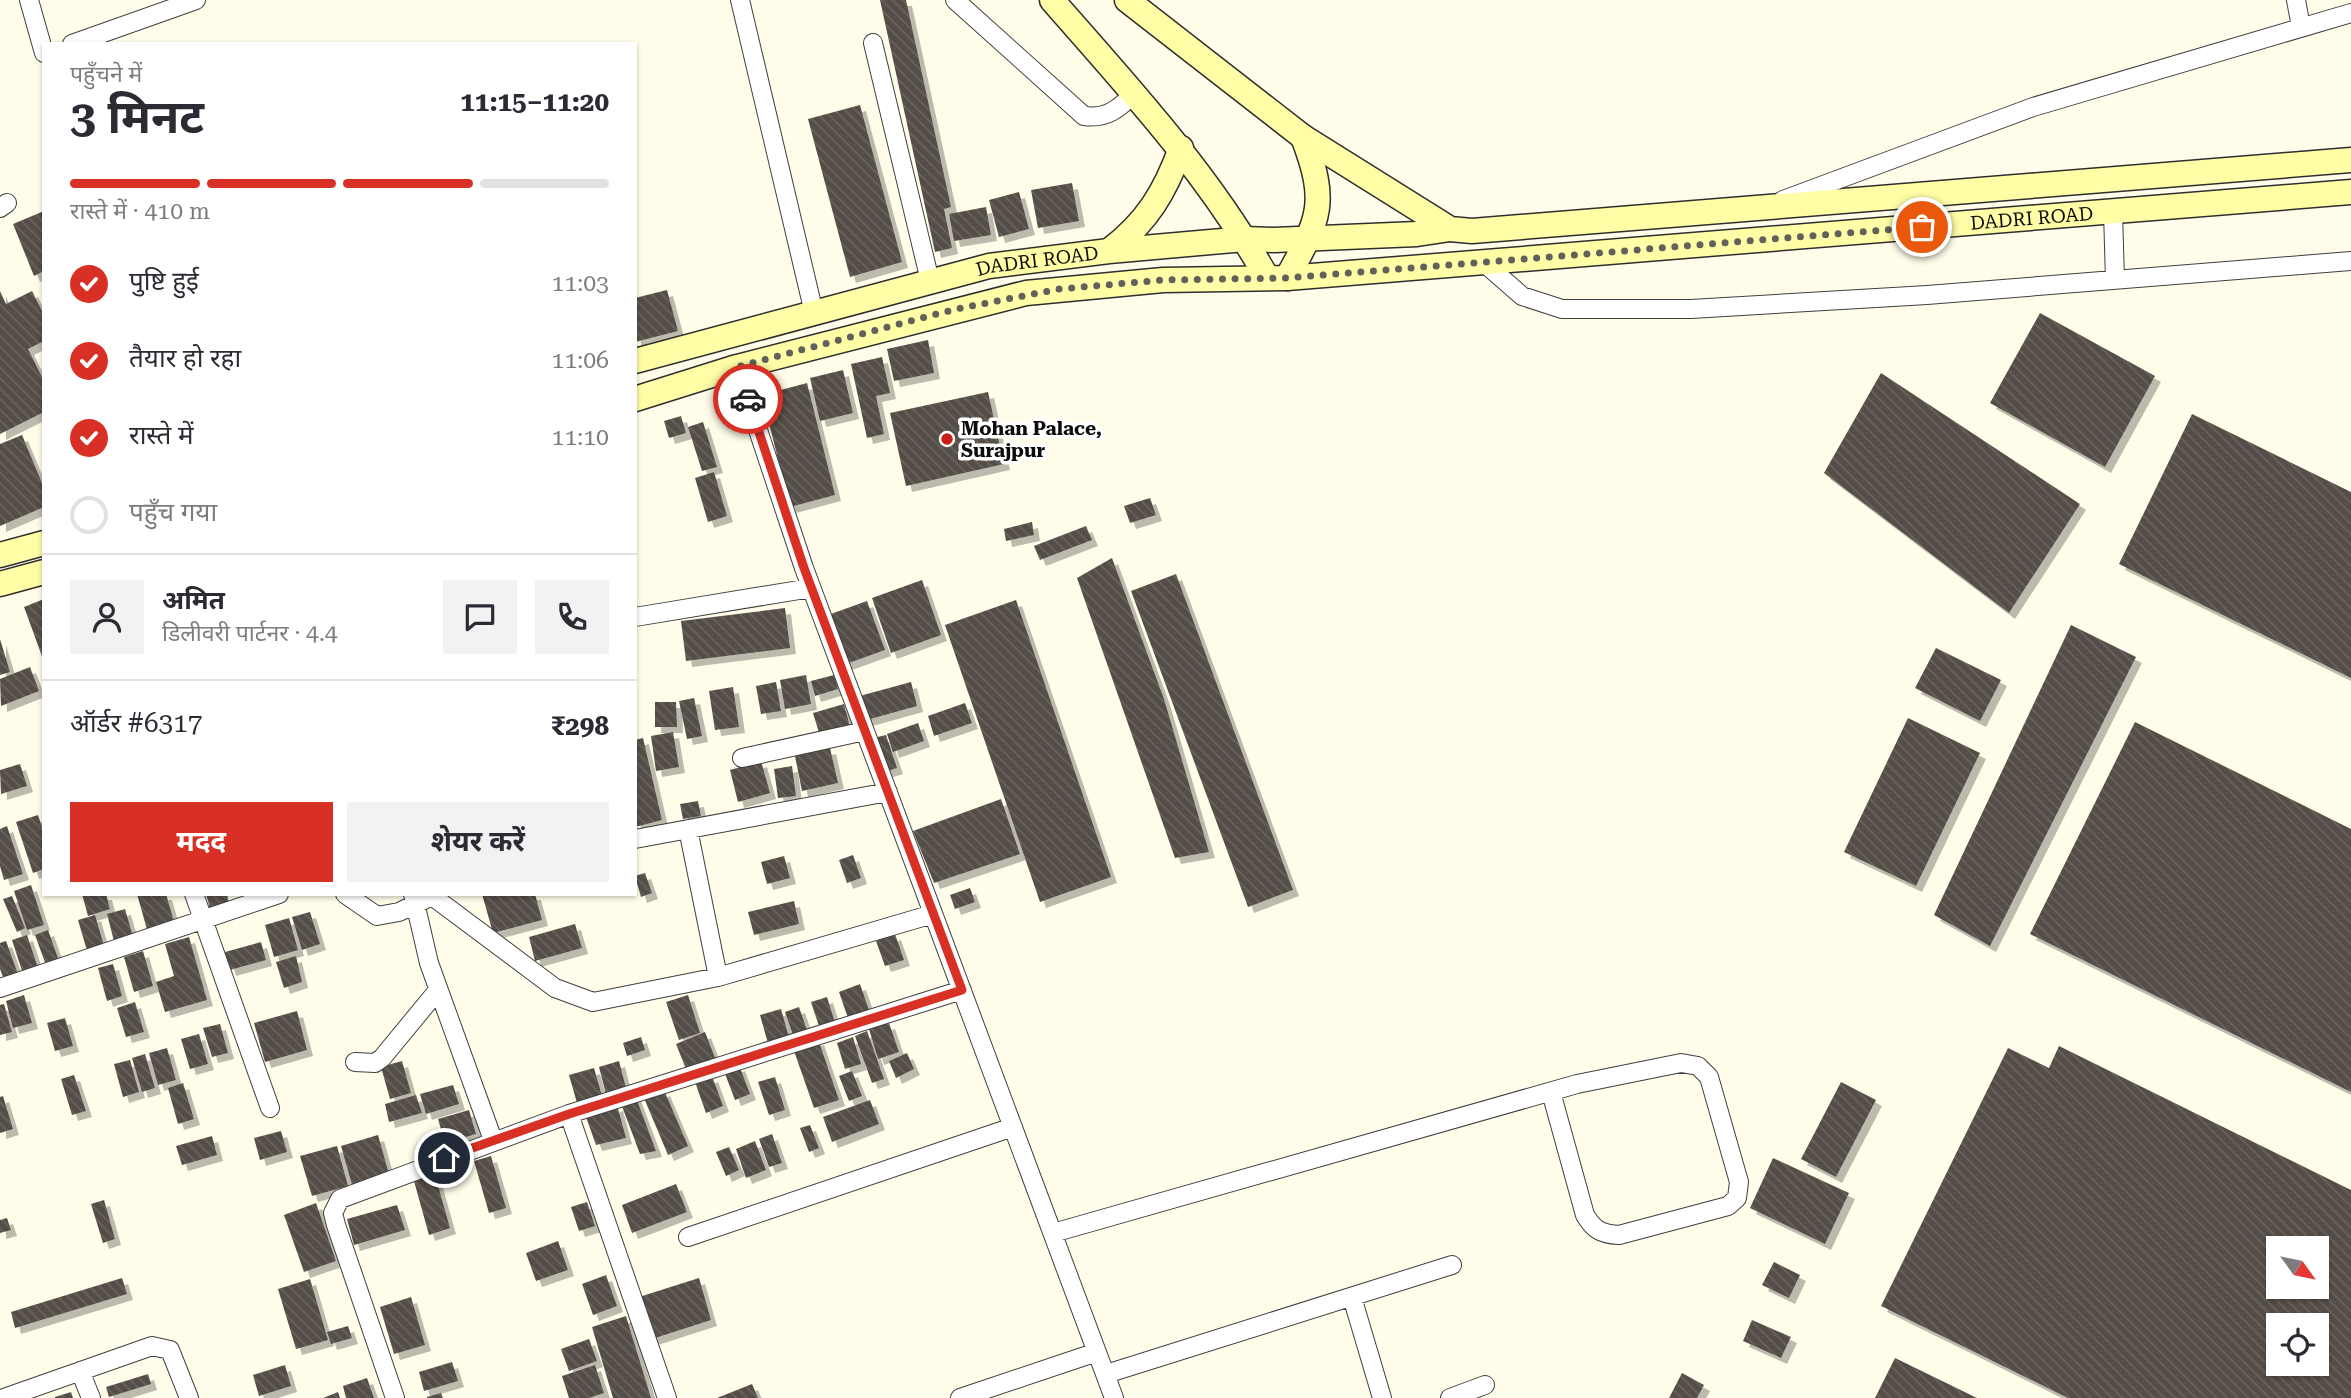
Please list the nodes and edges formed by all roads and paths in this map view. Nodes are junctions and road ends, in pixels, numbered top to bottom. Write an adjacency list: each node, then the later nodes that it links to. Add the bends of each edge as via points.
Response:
1 (29, 0): 12 (street)
2 (196, 0): 10 (street)
3 (740, 0): 29 (street)
4 (955, 0): 13 (street, via 1084,116 1100,118)
5 (1052, 0): 13 (main road)
6 (2296, 0): 9 (street)
7 (1133, 3): 14 (main road)
8 (2351, 13): 9 (street)
9 (2301, 27): 18 (street, via 2032,107)
10 (78, 42)
11 (873, 43): 28 (street)
12 (42, 46)
13 (1134, 94): 15 (main road)
14 (1303, 137): 20 (main road); 22 (main road, via 1317,174 1317,216)
15 (1181, 148): 21 (main road); 23 (main road, via 1152,212)
16 (2351, 160): 18 (main road, DADRI ROAD)
17 (2351, 192): 19 (main road, DADRI ROAD)
18 (1763, 207): 20 (main road, DADRI ROAD)
19 (2114, 228): 25 (main road, DADRI ROAD); 27 (street)
20 (1461, 230): 22 (main road, DADRI ROAD)
21 (1245, 239): 22 (main road, DADRI ROAD); 23 (main road, DADRI ROAD); 26 (main road)
22 (1308, 239): 26 (main road)
23 (1109, 251): 28 (main road, DADRI ROAD, via 989,266)
24 (2351, 261): 27 (street)
25 (1483, 262): 26 (main road, DADRI ROAD); 27 (street, via 1522,296 1562,309 1691,309)
26 (1277, 277): 31 (main road, DADRI ROAD, via 1163,280 1026,293)
27 (2115, 280)
28 (930, 281): 29 (main road, DADRI ROAD)
29 (814, 313): 30 (main road, DADRI ROAD)
30 (637, 360)
31 (737, 367): 32 (main road, DADRI ROAD); 37 (street)
32 (637, 397)
33 (42, 544): 34 (main road)
34 (0, 555)
35 (42, 572): 36 (main road)
36 (0, 583)
37 (811, 588): 38 (street); 39 (street)
38 (637, 617)
39 (865, 731): 40 (street); 41 (street)
40 (742, 758)
41 (888, 792): 42 (street); 48 (street)
42 (688, 829): 43 (street); 50 (street)
43 (637, 839)
44 (195, 896): 49 (street)
45 (274, 896): 49 (street)
46 (348, 896): 47 (street, via 377,916 399,912)
47 (424, 897): 50 (street, via 576,998 593,1002); 52 (street)
48 (933, 914): 50 (street); 53 (street)
49 (204, 922): 51 (street); 56 (street)
50 (718, 977)
51 (0, 988)
52 (439, 990): 54 (street, via 382,1058 375,1063); 59 (street)
53 (962, 990): 57 (street); 58 (street)
54 (355, 1062)
55 (1551, 1092): 55 (street, via 1681,1062 1698,1066 1709,1077 1739,1182 1737,1198 1728,1206 1619,1235 1593,1228); 60 (street)
56 (270, 1108)
57 (569, 1114): 59 (street); 72 (street)
58 (1013, 1127): 60 (street); 61 (street)
59 (493, 1140): 71 (street, via 345,1195 335,1204 336,1225)
60 (1053, 1233): 64 (street)
61 (688, 1237)
62 (1452, 1265): 63 (street)
63 (1352, 1297): 66 (street); 75 (street)
64 (1097, 1352): 66 (street); 73 (street)
65 (80, 1371): 68 (street); 69 (street); 70 (street, via 152,1346 170,1350)
66 (1106, 1374): 74 (street)
67 (1485, 1385): 76 (street)
68 (4, 1398)
69 (91, 1398)
70 (189, 1398)
71 (395, 1398)
72 (667, 1398)
73 (961, 1398)
74 (1115, 1398)
75 (1382, 1398)
76 (1450, 1398)

